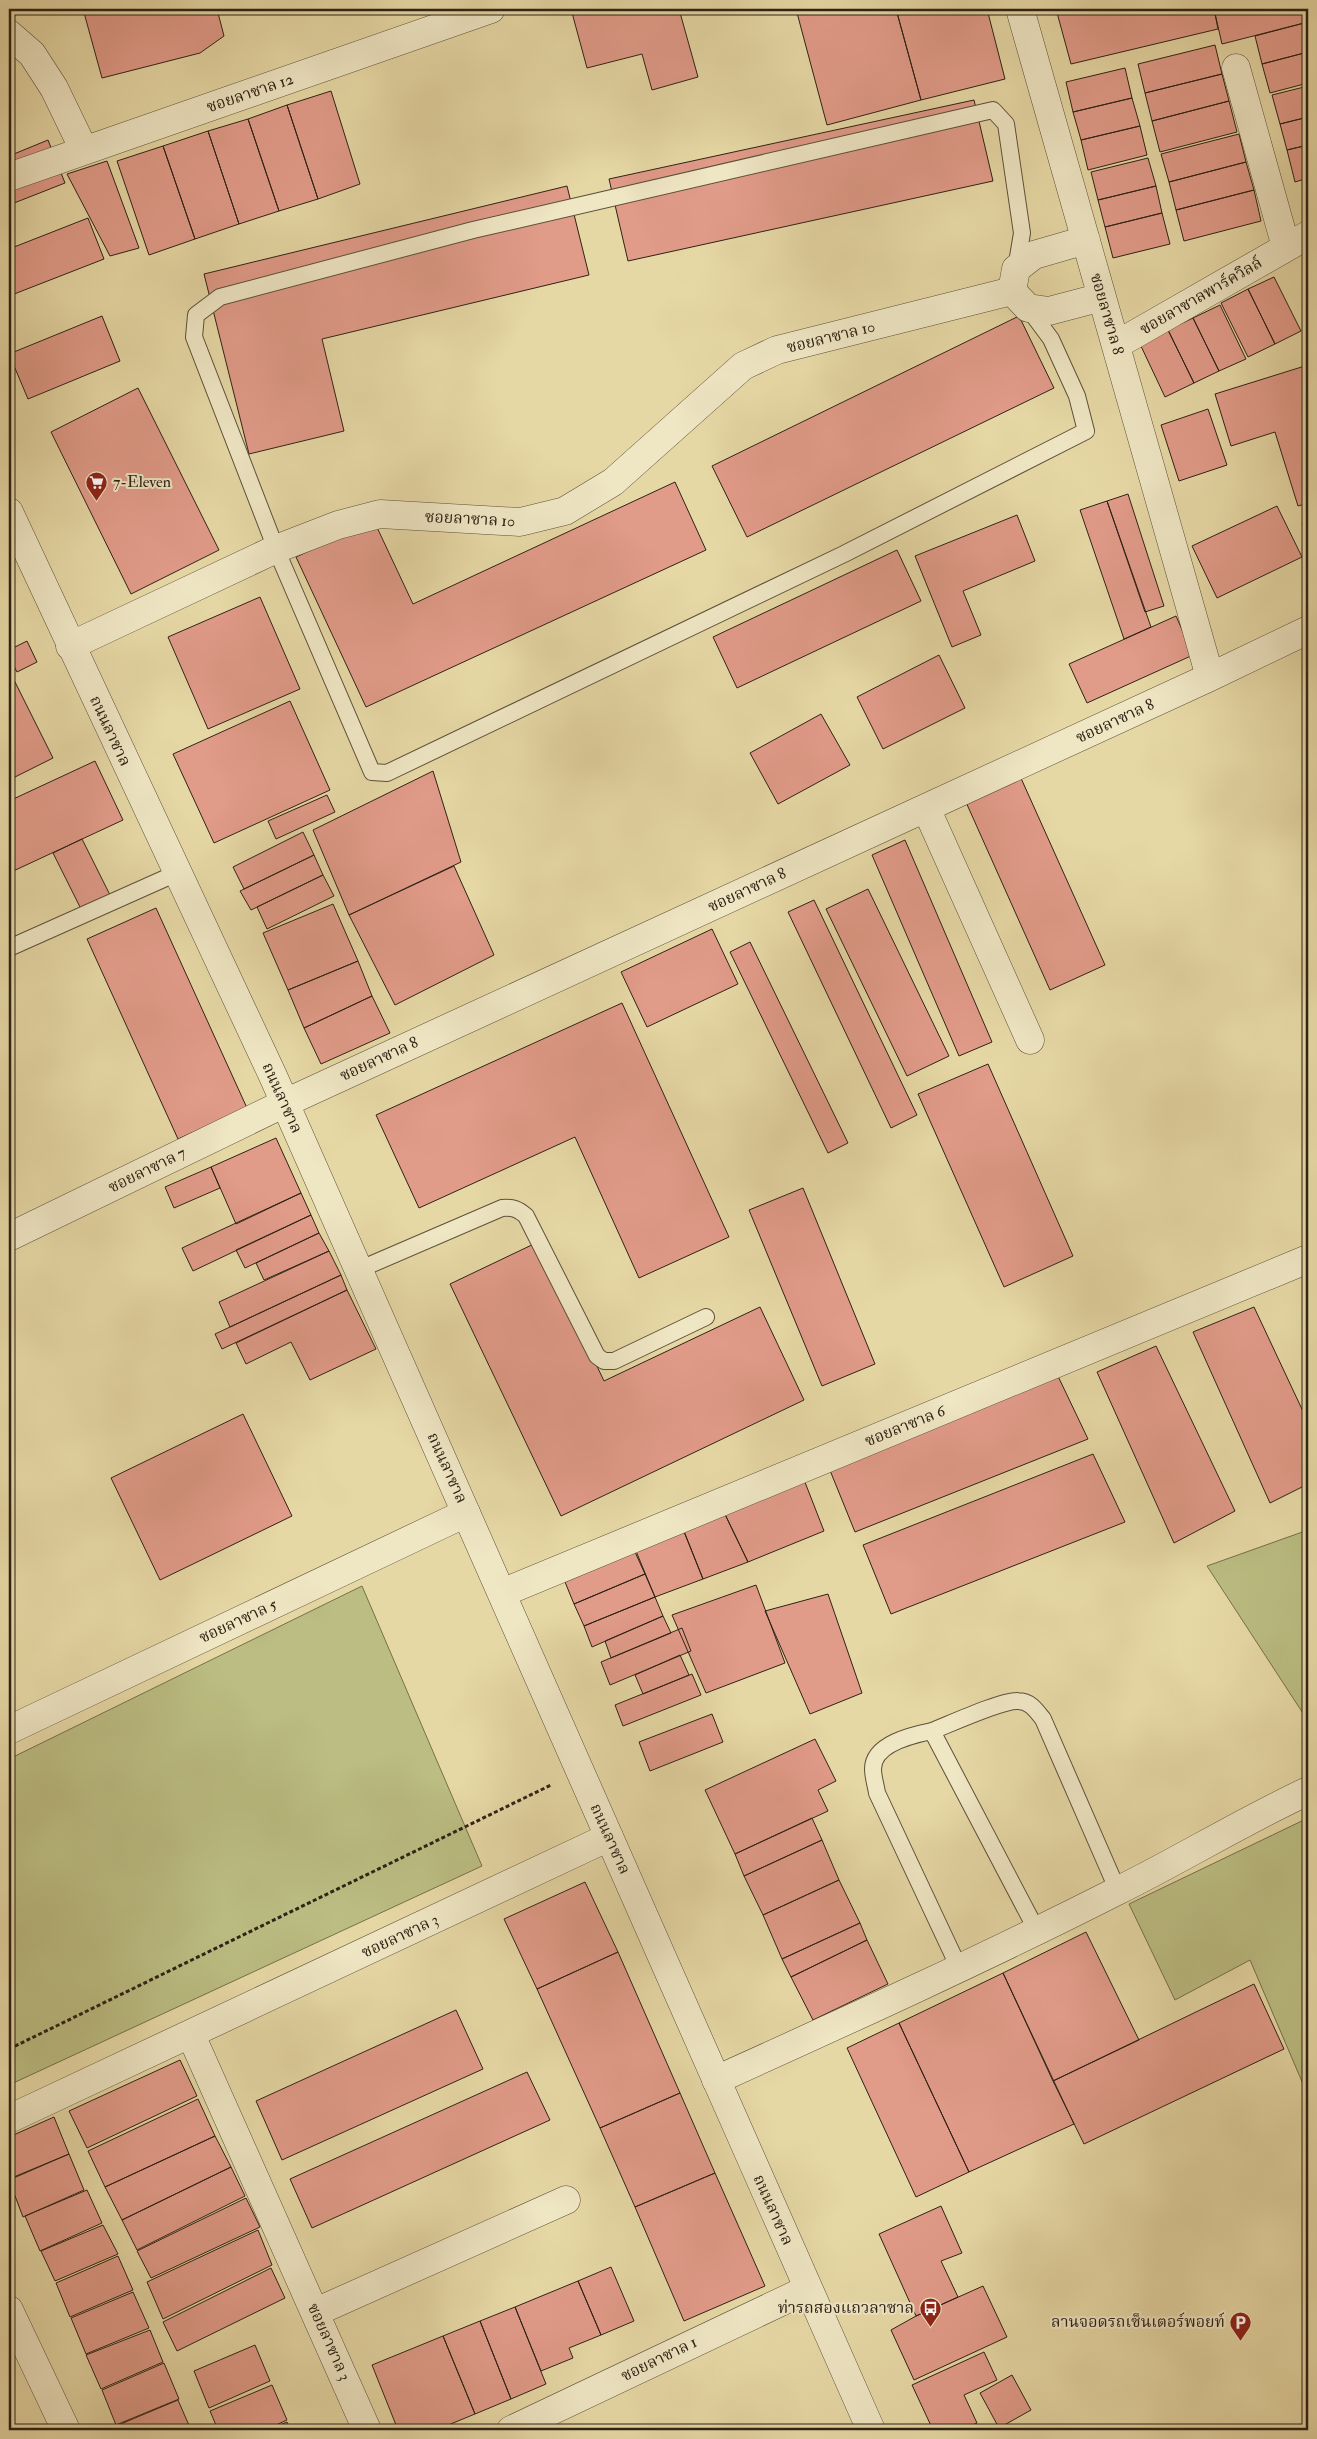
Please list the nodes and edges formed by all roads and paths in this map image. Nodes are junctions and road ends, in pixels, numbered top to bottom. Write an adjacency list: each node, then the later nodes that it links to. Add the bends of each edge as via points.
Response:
1 (1020, 9): 7 (street, ซอยลาซาล 8)
2 (481, 10): 5 (street, ซอยลาซาล 12)
3 (9, 34): 5 (street, via 32,54 54,88)
4 (1236, 68): 8 (street, ซอยลาซาลพาร์ควิลล์)
5 (84, 150): 6 (street, ซอยลาซาล 12)
6 (9, 177)
7 (1086, 240): 9 (street, ซอยลาซาล 10, via 1034,255); 10 (street, ซอยลาซาล 8)
8 (1297, 241): 11 (street, ซอยลาซาลพาร์ควิลล์)
9 (1019, 289): 10 (street, ซอยลาซาล 10, via 1048,311); 13 (street, ซอยลาซาล 10, via 777,350 743,366 613,482 565,511 520,522 380,514 338,525); 13 (lane, via 1051,339 1077,396 1086,431 844,554 387,773 372,772); 13 (lane, via 1022,233 1006,124 993,110 473,230 220,297 196,315 194,336)
10 (1102, 297): 11 (street, ซอยลาซาล 8)
11 (1116, 345): 16 (street, ซอยลาซาล 8)
12 (9, 512): 15 (street, ถนนลาซาล)
13 (276, 549): 15 (street, ซอยลาซาล 10)
14 (1308, 630): 16 (street, ซอยลาซาล 8)
15 (70, 646): 18 (street, ถนนลาซาล)
16 (1210, 677): 17 (street, ซอยลาซาล 8)
17 (926, 808): 20 (street); 21 (street, ซอยลาซาล 8)
18 (177, 873): 19 (lane); 21 (street, ถนนลาซาล)
19 (9, 948)
20 (1030, 1040)
21 (285, 1103): 22 (street, ซอยลาซาล 7); 24 (street, ถนนลาซาล)
22 (9, 1237)
23 (1308, 1259): 27 (street, ซอยลาซาล 6)
24 (358, 1270): 25 (lane, via 502,1208 512,1208 526,1216 597,1356 604,1361 614,1361); 26 (street, ถนนลาซาล)
25 (706, 1317)
26 (466, 1513): 27 (street, ถนนลาซาล); 28 (street, ซอยลาซาล 5)
27 (502, 1593): 30 (street, ถนนลาซาล)
28 (9, 1730)
29 (932, 1730): 33 (lane, via 1019,1700 1032,1705 1043,1719); 34 (lane); 35 (lane, via 911,1736 879,1753 872,1768 877,1793)
30 (580, 1771): 32 (street, ถนนลาซาล); 37 (path)
31 (1308, 1790): 33 (street)
32 (609, 1837): 36 (street, ซอยลาซาล 3); 38 (street, ถนนลาซาล)
33 (1118, 1891): 34 (street)
34 (1037, 1931): 35 (street)
35 (960, 1970): 38 (street)
36 (191, 2035): 39 (street, ซอยลาซาล 3); 43 (street, ซอยลาซาล 3)
37 (9, 2048)
38 (716, 2080): 41 (street, ถนนลาซาล)
39 (9, 2120)
40 (566, 2200): 43 (street)
41 (808, 2289): 46 (street, ซอยลาซาล 1); 47 (street, ถนนลาซาล)
42 (9, 2310): 44 (street)
43 (316, 2312): 45 (street, ซอยลาซาล 3)
44 (66, 2430)
45 (367, 2430)
46 (511, 2430)
47 (871, 2430)

